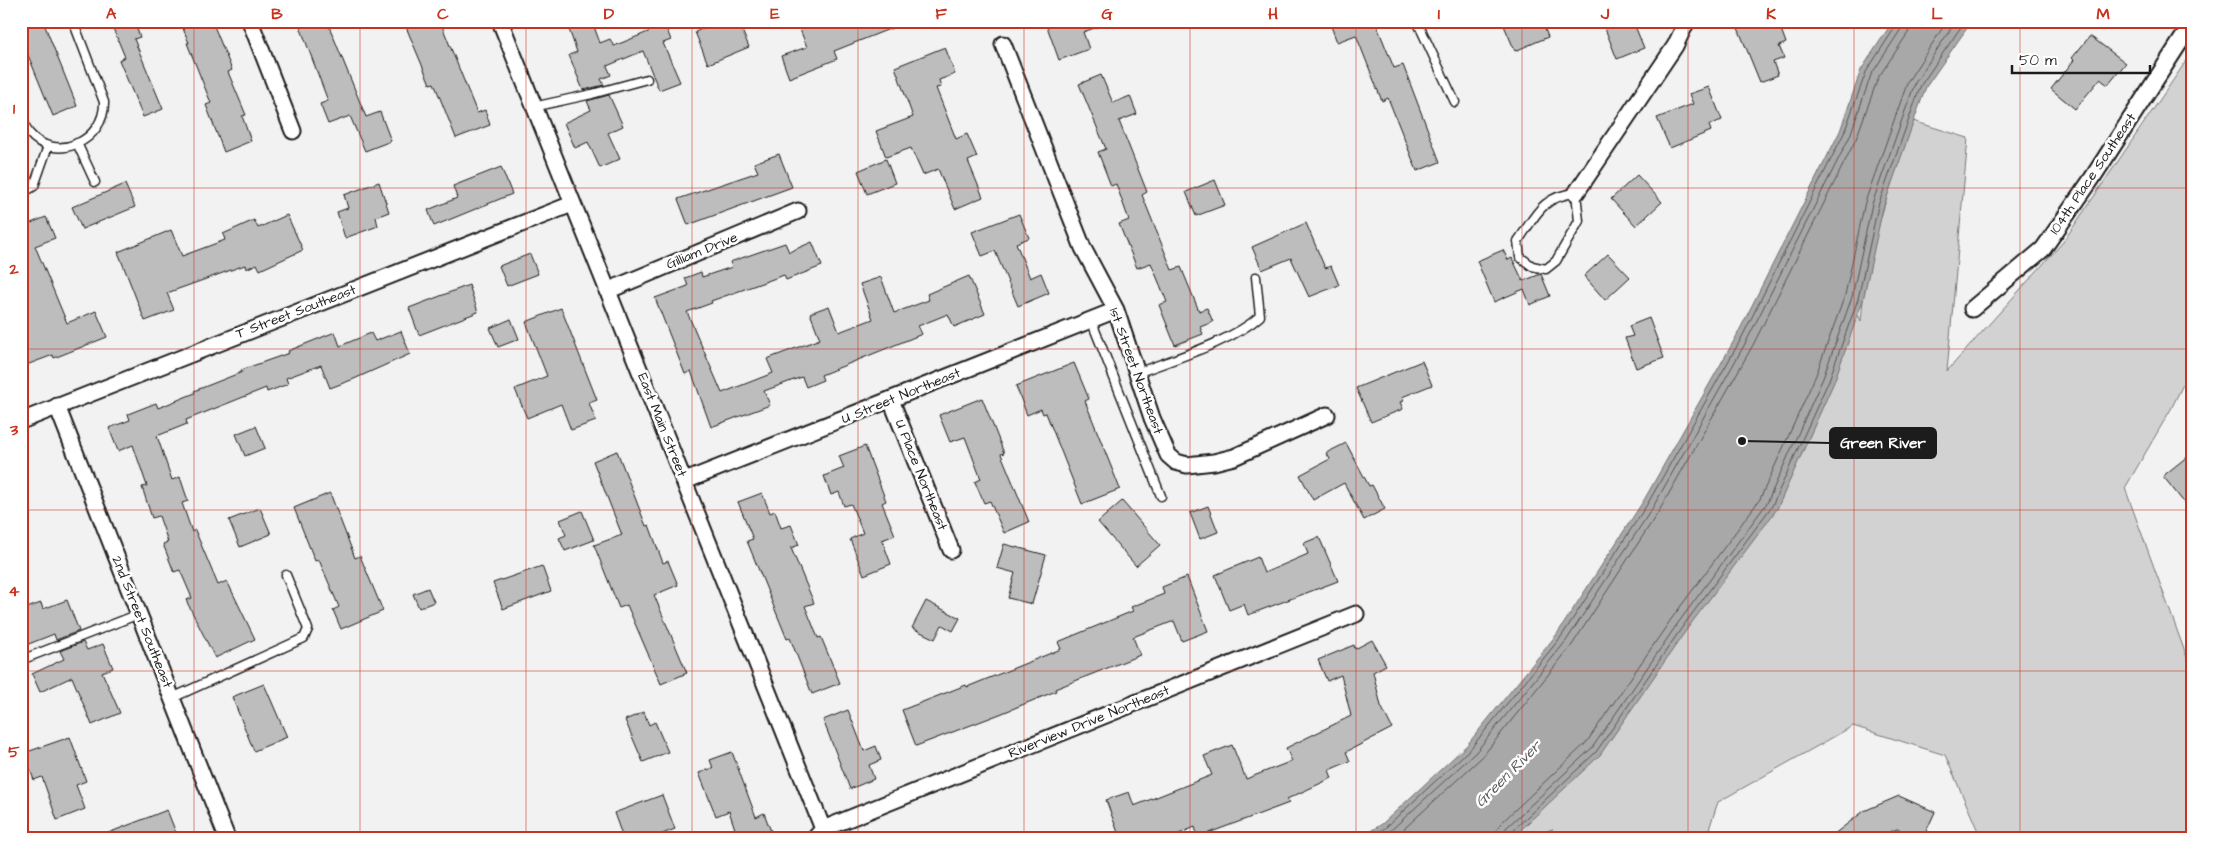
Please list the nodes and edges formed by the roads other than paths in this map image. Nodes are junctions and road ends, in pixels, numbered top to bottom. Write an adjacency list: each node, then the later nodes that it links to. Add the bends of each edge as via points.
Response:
1 (73, 21): 13 (lane, via 104,102 104,115 96,130)
2 (250, 21): 12 (street)
3 (500, 21): 10 (street, East Main Street)
4 (1417, 21): 9 (lane)
5 (1688, 21): 16 (street, via 1675,46)
6 (2193, 22): 22 (street, 104th Place Southeast, via 2043,249)
7 (1003, 44): 23 (street, 1st Street Northeast, via 1083,248)
8 (646, 79): 10 (lane)
9 (1455, 102)
10 (533, 107): 18 (street, East Main Street)
11 (21, 115): 14 (lane, via 28,131)
12 (293, 131)
13 (77, 143): 14 (lane, via 69,147); 15 (lane)
14 (48, 146): 17 (lane, via 34,186)
15 (95, 182)
16 (1576, 193): 16 (lane, via 1579,221 1556,261 1546,269 1532,266 1520,256 1518,241 1547,200)
17 (21, 194)
18 (572, 204): 21 (street, East Main Street); 27 (street, T Street Southeast)
19 (798, 212): 21 (street, Gilliam Drive)
20 (1256, 277): 25 (lane, via 1260,316 1249,326)
21 (607, 290): 30 (street, East Main Street)
22 (1972, 309)
23 (1116, 310): 24 (street, U Street Northeast); 25 (street, 1st Street Northeast)
24 (1091, 320): 26 (street, U Street Northeast); 31 (lane)
25 (1137, 374): 28 (street, 1st Street Northeast, via 1162,446 1172,459 1182,464 1200,465 1234,457)
26 (891, 400): 30 (street, U Street Northeast); 32 (street, U Place Northeast)
27 (58, 406): 29 (street, T Street Southeast); 34 (street, 2nd Street Southeast)
28 (1327, 415)
29 (21, 421)
30 (685, 481): 38 (street, East Main Street)
31 (1161, 496)
32 (951, 550)
33 (286, 575): 37 (lane, via 308,629 304,638)
34 (139, 614): 36 (lane); 37 (street, 2nd Street Southeast)
35 (1356, 614): 38 (street, Riverview Drive Northeast)
36 (21, 660)
37 (172, 698): 39 (street, 2nd Street Southeast)
38 (819, 833)
39 (227, 838)

